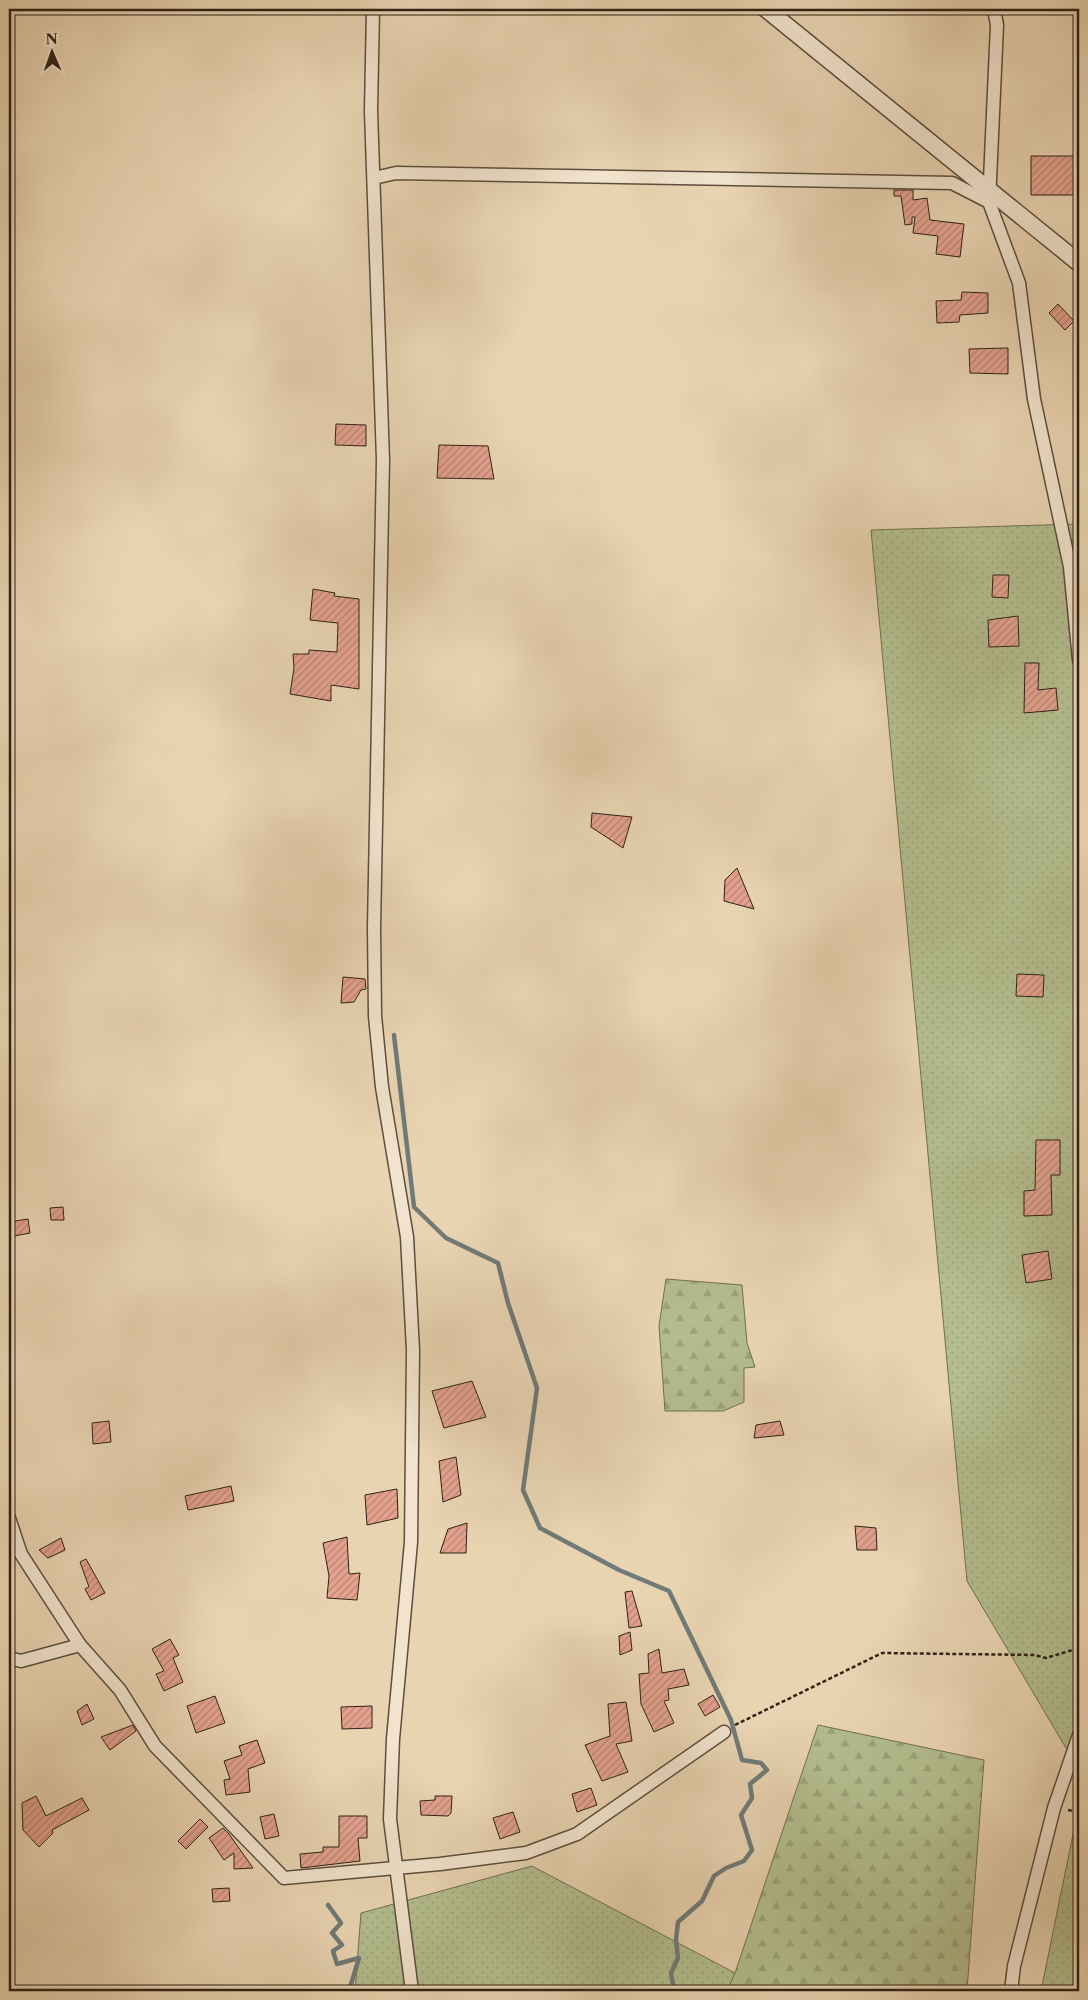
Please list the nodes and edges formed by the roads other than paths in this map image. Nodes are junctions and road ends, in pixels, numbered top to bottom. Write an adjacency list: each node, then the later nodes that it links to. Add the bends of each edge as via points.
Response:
1 (372, 9): 4 (street)
2 (766, 9): 5 (street)
3 (994, 9): 5 (street, via 997,25)
4 (374, 178): 5 (street, via 396,173 952,183); 13 (street, via 383,460 375,1016 382,1086 407,1237 413,1360 411,1542 390,1787)
5 (989, 196): 6 (street); 7 (street, via 1019,283 1034,399 1070,567)
6 (1079, 263)
7 (1079, 660)
8 (9, 1518): 9 (street, via 21,1554)
9 (80, 1645): 10 (street, via 21,1661); 13 (street, via 120,1690 155,1746 284,1878)
10 (9, 1658)
11 (724, 1732): 13 (street, via 577,1834 526,1854)
12 (1079, 1735): 15 (street, via 1054,1808 1014,1966)
13 (395, 1868): 14 (street)
14 (412, 1991)
15 (1011, 1991)

